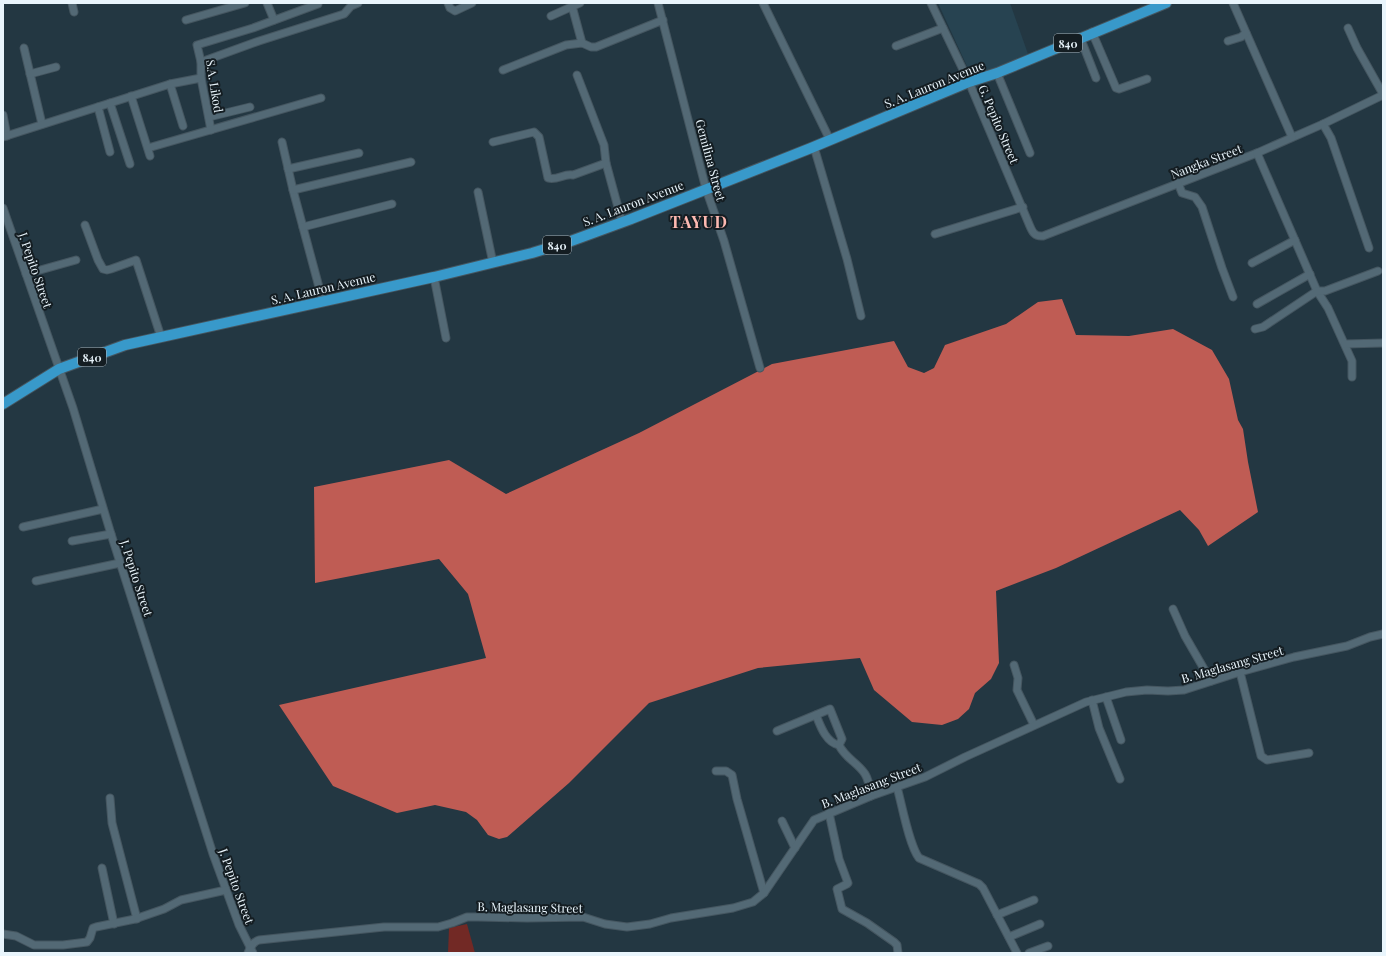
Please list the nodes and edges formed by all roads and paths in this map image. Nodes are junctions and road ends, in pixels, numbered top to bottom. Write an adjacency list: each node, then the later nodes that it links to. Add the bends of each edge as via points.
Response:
1 (72, 3): 15 (street)
2 (245, 3): 17 (street)
3 (267, 3): 18 (street)
4 (448, 3): 5 (street, via 455,11)
5 (472, 3)
6 (580, 3): 14 (street)
7 (658, 3): 19 (street, Gemilina Street)
8 (764, 3): 54 (street)
9 (931, 3): 20 (street, G. Pepito Street)
10 (1166, 3): 22 (highway, S. A. Lauron Avenue / 840)
11 (1233, 3): 23 (street)
12 (318, 4): 18 (street)
13 (353, 4): 29 (street, via 344,14)
14 (572, 6): 16 (street); 26 (street)
15 (74, 12)
16 (551, 16)
17 (186, 20)
18 (274, 20): 29 (street, S.A. Likod, via 197,45)
19 (663, 20): 26 (street, via 596,47); 67 (street, Gemilina Street)
20 (944, 28): 27 (street); 38 (street, G. Pepito Street)
21 (1348, 28): 40 (street)
22 (1092, 32): 24 (highway, S. A. Lauron Avenue / 840); 37 (street, via 1116,88)
23 (1246, 33): 25 (street); 53 (street)
24 (1080, 38): 32 (highway, S. A. Lauron Avenue / 840); 36 (street)
25 (1228, 41)
26 (582, 43): 31 (street, via 566,45)
27 (896, 46)
28 (24, 48): 33 (street)
29 (202, 62): 35 (street, S.A. Likod)
30 (56, 67): 33 (street)
31 (503, 70)
32 (997, 73): 38 (highway, S. A. Lauron Avenue / 840); 60 (street)
33 (30, 74): 48 (street)
34 (577, 76): 63 (street, via 604,145)
35 (201, 78): 39 (street); 47 (street, S.A. Likod)
36 (1096, 78)
37 (1147, 79)
38 (969, 82): 54 (highway, S. A. Lauron Avenue / 840); 71 (street, G. Pepito Street)
39 (170, 84): 41 (street); 50 (street)
40 (1383, 94): 49 (street, Nangka Street)
41 (131, 96): 43 (street); 51 (street, via 149,152)
42 (321, 98): 51 (street)
43 (110, 103): 44 (street); 64 (street)
44 (98, 107): 48 (street); 58 (street)
45 (250, 107): 47 (street)
46 (3, 115): 52 (street)
47 (209, 117): 51 (street, S.A. Likod)
48 (42, 124): 52 (street)
49 (1323, 124): 53 (street, Nangka Street); 79 (street, via 1331,138)
50 (183, 126)
51 (211, 130)
52 (5, 136)
53 (1292, 138): 61 (street, Nangka Street)
54 (830, 140): 57 (highway, S. A. Lauron Avenue / 840)
55 (282, 142): 65 (street)
56 (493, 142): 63 (street, via 534,132 539,137 550,179 573,175)
57 (814, 147): 67 (highway, S. A. Lauron Avenue / 840); 91 (street)
58 (110, 152)
59 (359, 153): 65 (street)
60 (1030, 153)
61 (1258, 153): 66 (street, Nangka Street); 78 (street)
62 (411, 162): 68 (street)
63 (606, 163): 73 (street)
64 (130, 164)
65 (288, 169): 68 (street)
66 (1178, 183): 77 (street, Nangka Street, via 1043,236); 88 (street, via 1182,193 1195,197 1202,207)
67 (706, 189): 73 (highway, S. A. Lauron Avenue / 840); 97 (street, Gemilina Street, via 724,241)
68 (293, 190): 75 (street)
69 (478, 192): 81 (street)
70 (392, 204): 75 (street)
71 (1023, 207): 76 (street); 77 (street, G. Pepito Street)
72 (3, 208): 84 (street, J. Pepito Street)
73 (622, 222): 81 (highway, S. A. Lauron Avenue / 840, via 571,241)
74 (85, 225): 93 (street, via 103,269 111,269 136,260)
75 (303, 227): 89 (street)
76 (935, 234)
77 (1034, 234)
78 (1295, 240): 82 (street); 85 (street)
79 (1368, 248)
80 (76, 260): 84 (street)
81 (493, 263): 86 (highway, S. A. Lauron Avenue / 840)
82 (1252, 263)
83 (1378, 271): 87 (street, via 1325,291)
84 (26, 274): 98 (street, J. Pepito Street)
85 (1310, 274): 87 (street); 90 (street)
86 (434, 277): 89 (highway, S. A. Lauron Avenue / 840); 94 (street)
87 (1317, 291): 92 (street, via 1263,327); 96 (street)
88 (1233, 297)
89 (323, 302): 93 (highway, S. A. Lauron Avenue / 840)
90 (1257, 304)
91 (861, 316)
92 (1255, 329)
93 (161, 337): 98 (highway, S. A. Lauron Avenue / 840, via 125,345)
94 (446, 338)
95 (1383, 343): 96 (street)
96 (1345, 344): 99 (street, via 1352,361)
97 (760, 368)
98 (59, 369): 100 (highway, S. A. Lauron Avenue / 840); 101 (street, J. Pepito Street)
99 (1352, 377)
100 (3, 404)
101 (103, 509): 102 (street); 103 (street, J. Pepito Street)
102 (23, 527)
103 (111, 534): 104 (street); 105 (street, J. Pepito Street)
104 (72, 541)
105 (120, 563): 106 (street); 129 (street, J. Pepito Street)
106 (36, 581)
107 (1173, 608): 111 (street, via 1185,636)
108 (1383, 634): 110 (street, B. Maglasang Street, via 1347,646)
109 (1014, 665): 115 (street, via 1018,678 1017,690)
110 (1240, 672): 111 (street, B. Maglasang Street); 119 (street, via 1261,756 1266,760)
111 (1211, 681): 112 (street, B. Maglasang Street, via 1184,690 1126,692)
112 (1106, 697): 113 (street, B. Maglasang Street); 117 (street)
113 (1092, 700): 115 (street, B. Maglasang Street); 121 (street, via 1099,728)
114 (816, 715): 116 (street); 118 (street, via 825,734 833,743); 118 (street, via 830,709 842,739)
115 (1034, 725): 122 (street, B. Maglasang Street, via 925,777)
116 (777, 731)
117 (1121, 740)
118 (839, 745): 123 (street, via 843,753 865,774)
119 (1309, 753)
120 (716, 771): 130 (street, via 726,771 732,775)
121 (1120, 779)
122 (897, 787): 123 (street, B. Maglasang Street); 132 (street, via 917,856 979,884)
123 (871, 796): 125 (street, B. Maglasang Street)
124 (110, 798): 133 (street, via 112,823)
125 (829, 812): 127 (street, B. Maglasang Street, via 814,820); 142 (street, via 839,859 848,883 837,889 842,909 897,944)
126 (782, 822): 127 (street)
127 (795, 848): 130 (street, B. Maglasang Street)
128 (102, 868): 134 (street)
129 (226, 890): 133 (street, via 181,900 164,910); 140 (street, J. Pepito Street)
130 (764, 893): 140 (street, B. Maglasang Street, via 754,902 733,908 627,927 583,917 467,917 438,927 384,927 260,940 255,941)
131 (1034, 900): 132 (street)
132 (997, 915): 137 (street)
133 (137, 919): 134 (street)
134 (114, 924): 138 (street, via 93,928 87,942)
135 (1040, 924): 137 (street)
136 (3, 934): 138 (street, via 16,936 34,945)
137 (1009, 937): 143 (street)
138 (63, 945): 141 (street)
139 (1048, 946): 144 (street)
140 (250, 951)
141 (63, 953)
142 (898, 953)
143 (1017, 953)
144 (1029, 953)

